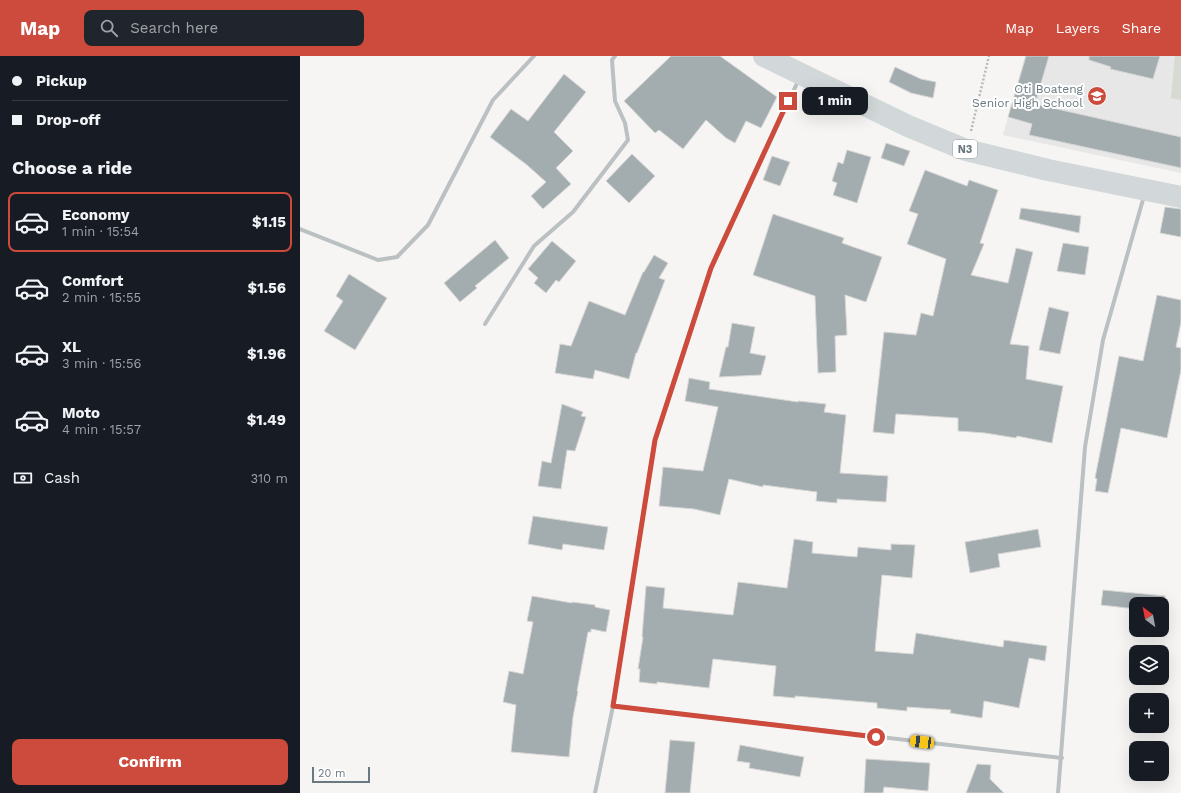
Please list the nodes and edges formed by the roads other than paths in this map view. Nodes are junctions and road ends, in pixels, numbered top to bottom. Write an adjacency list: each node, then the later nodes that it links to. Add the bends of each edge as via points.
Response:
1 (534, 56): 7 (street, via 493,100 428,225 397,257 378,260)
2 (615, 56): 8 (street, via 612,60 615,101 625,123 628,140 573,212 534,246)
3 (764, 56): 4 (main road, N3)
4 (801, 73): 5 (main road, N3, via 908,126 966,150); 9 (street, via 711,268 655,440)
5 (1146, 190): 6 (main road, N3); 10 (street, via 1103,340 1085,447)
6 (1181, 197)
7 (300, 229)
8 (485, 324)
9 (613, 706): 10 (street); 11 (street)
10 (1062, 758): 12 (street)
11 (595, 793)
12 (1058, 793)

